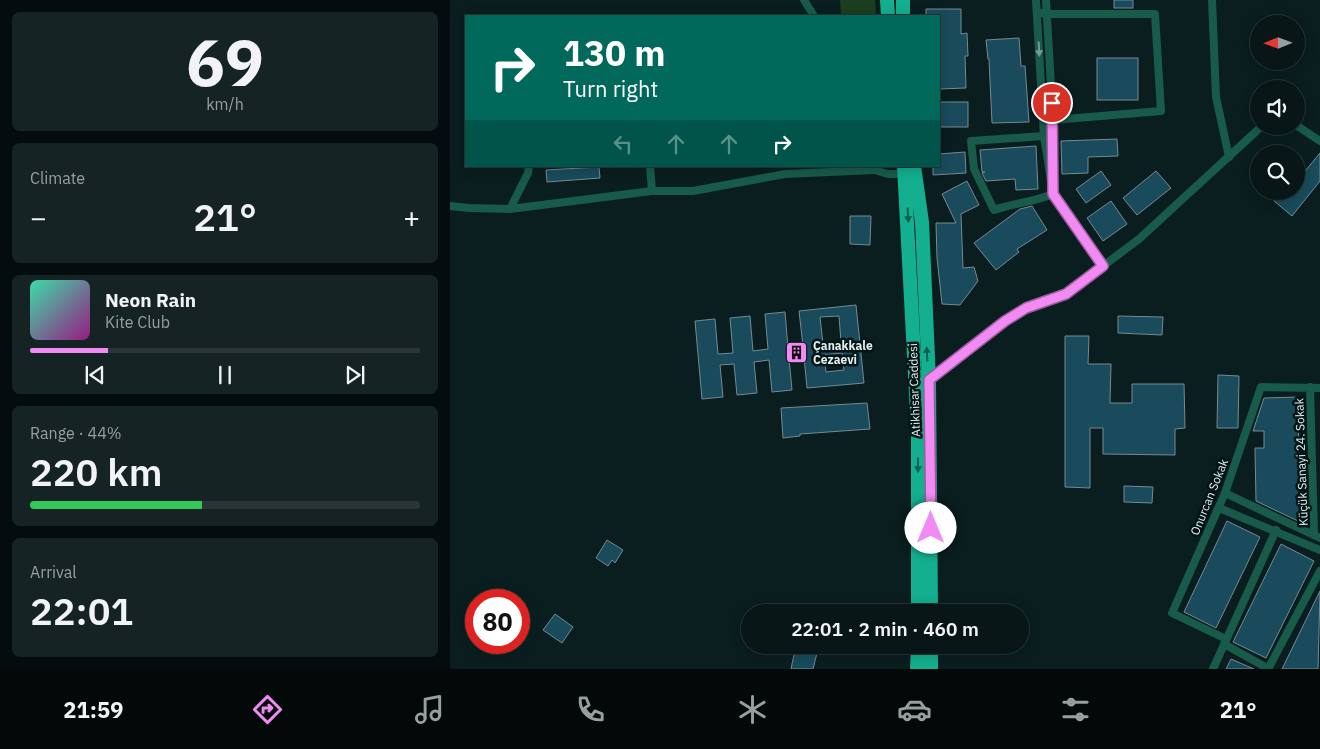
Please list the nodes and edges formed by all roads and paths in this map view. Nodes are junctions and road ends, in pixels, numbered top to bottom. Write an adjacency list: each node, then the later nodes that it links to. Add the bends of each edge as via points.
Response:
1 (804, 0): 9 (street)
2 (887, 0): 10 (highway)
3 (902, 0): 11 (highway)
4 (1036, 0): 7 (street)
5 (1046, 0): 8 (street)
6 (1212, 0): 17 (street, via 1216,97)
7 (1037, 12): 8 (street); 15 (street, one-way to 15)
8 (1046, 14): 12 (street); 12 (street, via 1155,14 1157,33 1161,111)
9 (813, 15)
10 (888, 15)
11 (903, 15)
12 (1053, 120): 15 (street); 25 (street)
13 (1305, 132): 16 (street)
14 (1252, 135): 17 (street)
15 (1044, 136): 25 (street); 25 (street, via 971,141 974,169 994,210 1025,201 1038,201)
16 (1320, 141)
17 (1229, 157): 28 (street, via 1139,239)
18 (529, 167): 27 (street)
19 (650, 167): 24 (street)
20 (789, 167): 23 (street)
21 (874, 168): 22 (street, via 888,174); 23 (street)
22 (908, 169): 29 (highway, Atikhisar Caddesi)
23 (785, 174): 24 (street, via 692,191)
24 (652, 191): 27 (street)
25 (1053, 194): 28 (street)
26 (450, 206): 27 (street)
27 (510, 209)
28 (1103, 266): 30 (street, via 1066,294 1026,308 1005,321)
29 (917, 272): 30 (highway, Atikhisar Caddesi, one-way to 29); 39 (highway, Atikhisar Caddesi, one-way to 39)
30 (929, 380): 40 (highway, Atikhisar Caddesi)
31 (1310, 387): 32 (street); 33 (street, Onurcan Sokak, via 1261,387); 36 (street, Küçük Sanayi 24. Sokak)
32 (1320, 388)
33 (1225, 493): 34 (street, Onurcan Sokak); 36 (street)
34 (1219, 508): 35 (street); 41 (street, Onurcan Sokak, via 1172,613)
35 (1276, 530): 37 (street); 41 (street)
36 (1317, 537)
37 (1320, 550)
38 (1320, 571): 47 (street)
39 (918, 604)
40 (931, 604)
41 (1225, 641): 46 (street); 47 (street)
42 (918, 654): 44 (highway)
43 (931, 654): 45 (highway)
44 (918, 669)
45 (931, 669)
46 (1213, 669)
47 (1268, 669)

